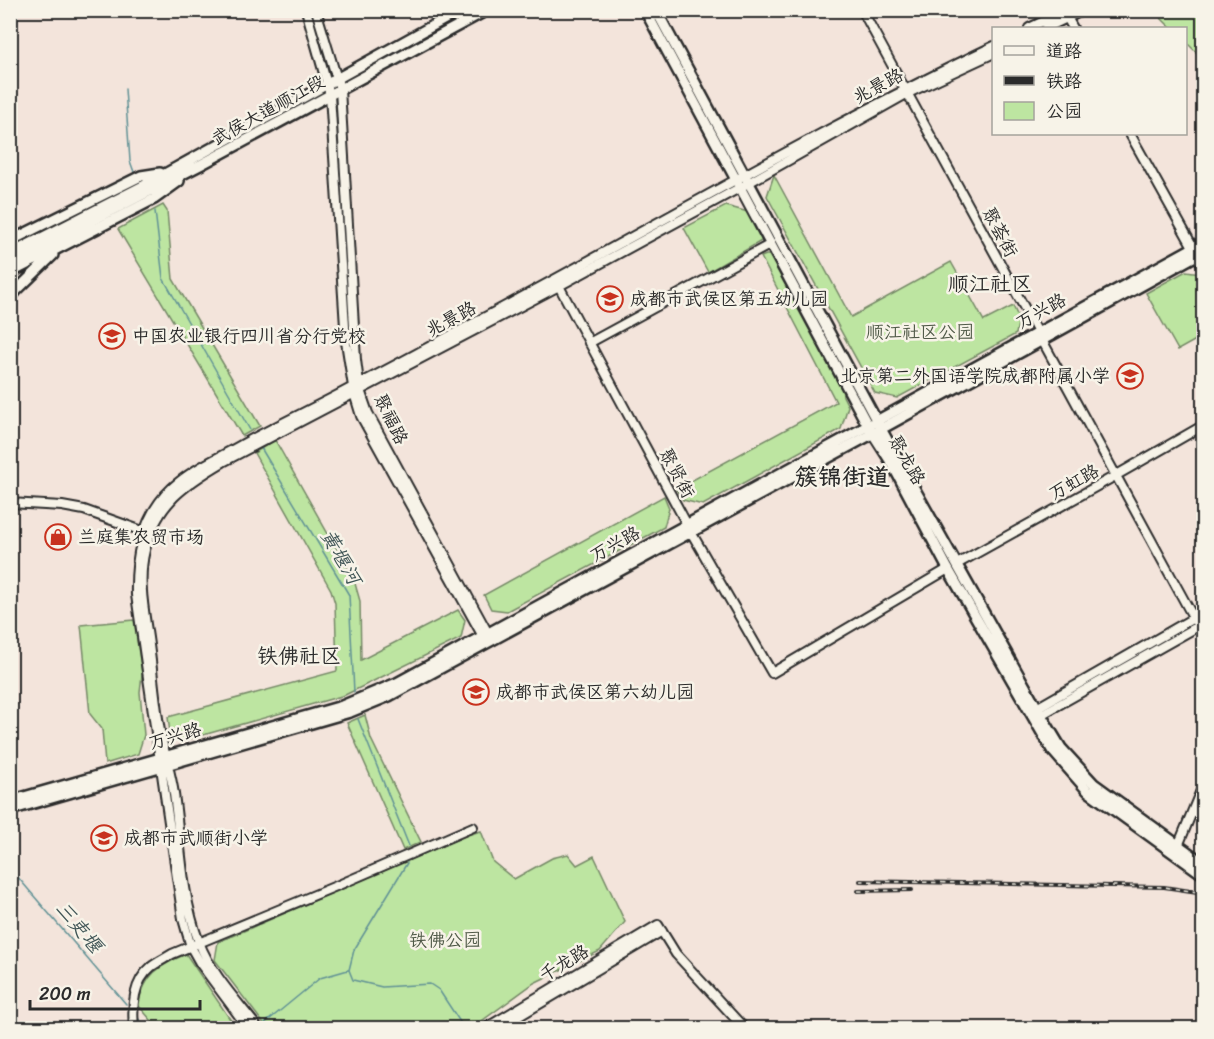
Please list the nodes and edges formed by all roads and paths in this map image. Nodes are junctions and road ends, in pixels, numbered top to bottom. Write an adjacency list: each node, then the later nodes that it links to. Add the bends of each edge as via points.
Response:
1 (306, 10): 18 (street)
2 (316, 10): 17 (street, 聚福路)
3 (461, 10): 14 (main road, 武侯大道顺江段)
4 (487, 10): 16 (main road, 武侯大道顺江段)
5 (645, 10): 25 (main road, 聚龙路)
6 (656, 10): 25 (main road, 聚龙路)
7 (862, 10): 20 (street, 聚荟街)
8 (1084, 10): 9 (street)
9 (1065, 13): 10 (street); 11 (street); 12 (street)
10 (1031, 27)
11 (1047, 27)
12 (1072, 27)
13 (992, 47): 20 (street, 兆景路)
14 (392, 48): 16 (main road); 17 (main road, 武侯大道顺江段)
15 (992, 53): 20 (street, 兆景路)
16 (399, 58): 19 (main road, 武侯大道顺江段)
17 (337, 78): 18 (main road, 武侯大道顺江段); 19 (street, 聚福路)
18 (328, 83): 21 (street); 24 (main road, 武侯大道顺江段)
19 (340, 89): 21 (main road, 武侯大道顺江段); 40 (street, 聚福路)
20 (907, 90): 25 (street, 兆景路); 38 (street, 聚荟街)
21 (330, 95): 23 (main road, 武侯大道顺江段); 40 (street, via 346,342)
22 (1131, 135): 31 (street)
23 (202, 164): 26 (main road, 武侯大道顺江段); 30 (main road, via 154,199)
24 (165, 172): 26 (main road, 武侯大道顺江段); 27 (main road, via 141,176)
25 (743, 181): 29 (main road, 聚龙路); 36 (street, 兆景路); 40 (street, 兆景路); 42 (main road, 聚龙路)
26 (61, 233): 32 (main road); 33 (main road)
27 (10, 241)
28 (1203, 241): 31 (main road, 万兴路)
29 (771, 244): 39 (street); 42 (main road, 聚龙路)
30 (59, 249): 35 (main road); 37 (main road)
31 (1199, 252): 34 (street); 38 (main road, 万兴路)
32 (10, 254)
33 (10, 263)
34 (1203, 266)
35 (10, 273)
36 (559, 286): 39 (street, 聚贤街); 40 (street, 兆景路)
37 (10, 298)
38 (1039, 337): 42 (main road, 万兴路); 43 (street, 聚荟街)
39 (589, 343): 45 (street, 聚贤街)
40 (357, 389): 46 (street, 兆景路, via 264,432 190,474 156,507); 51 (street, 聚福路); 53 (street, 兆景路, via 190,481 176,492 155,522 145,550 142,594)
41 (1203, 425): 43 (street, 万虹路)
42 (875, 427): 45 (main road, 万兴路); 47 (main road, 聚龙路); 48 (main road, 聚龙路)
43 (1115, 476): 47 (street, 万虹路); 50 (street, 聚荟街)
44 (10, 503): 46 (street, via 84,510)
45 (689, 528): 48 (street, 聚贤街, via 772,673); 51 (main road, 万兴路)
46 (145, 532): 53 (street, 兆景路, via 135,567 135,595)
47 (957, 564): 52 (main road, 聚龙路)
48 (948, 569): 52 (main road, 聚龙路)
49 (1203, 612): 50 (street)
50 (1198, 622): 52 (street)
51 (487, 638): 53 (main road, 万兴路, via 342,706)
52 (1035, 714): 58 (main road, 聚龙路, via 1094,784); 60 (main road, 聚龙路, via 1052,750 1088,791)
53 (163, 762): 55 (main road, 万兴路); 56 (main road); 62 (street, via 183,919)
54 (1203, 783): 58 (street)
55 (10, 801)
56 (10, 810)
57 (472, 826): 62 (street)
58 (1178, 846): 59 (main road, 聚龙路)
59 (1203, 864)
60 (1203, 875)
61 (660, 928): 66 (street, 千龙路); 67 (street, 千龙路); 68 (street, via 676,954)
62 (195, 945): 63 (street, via 151,967 135,990); 64 (street, via 207,975); 65 (street)
63 (134, 1029)
64 (248, 1029)
65 (258, 1029)
66 (486, 1029)
67 (499, 1029)
68 (744, 1029)

